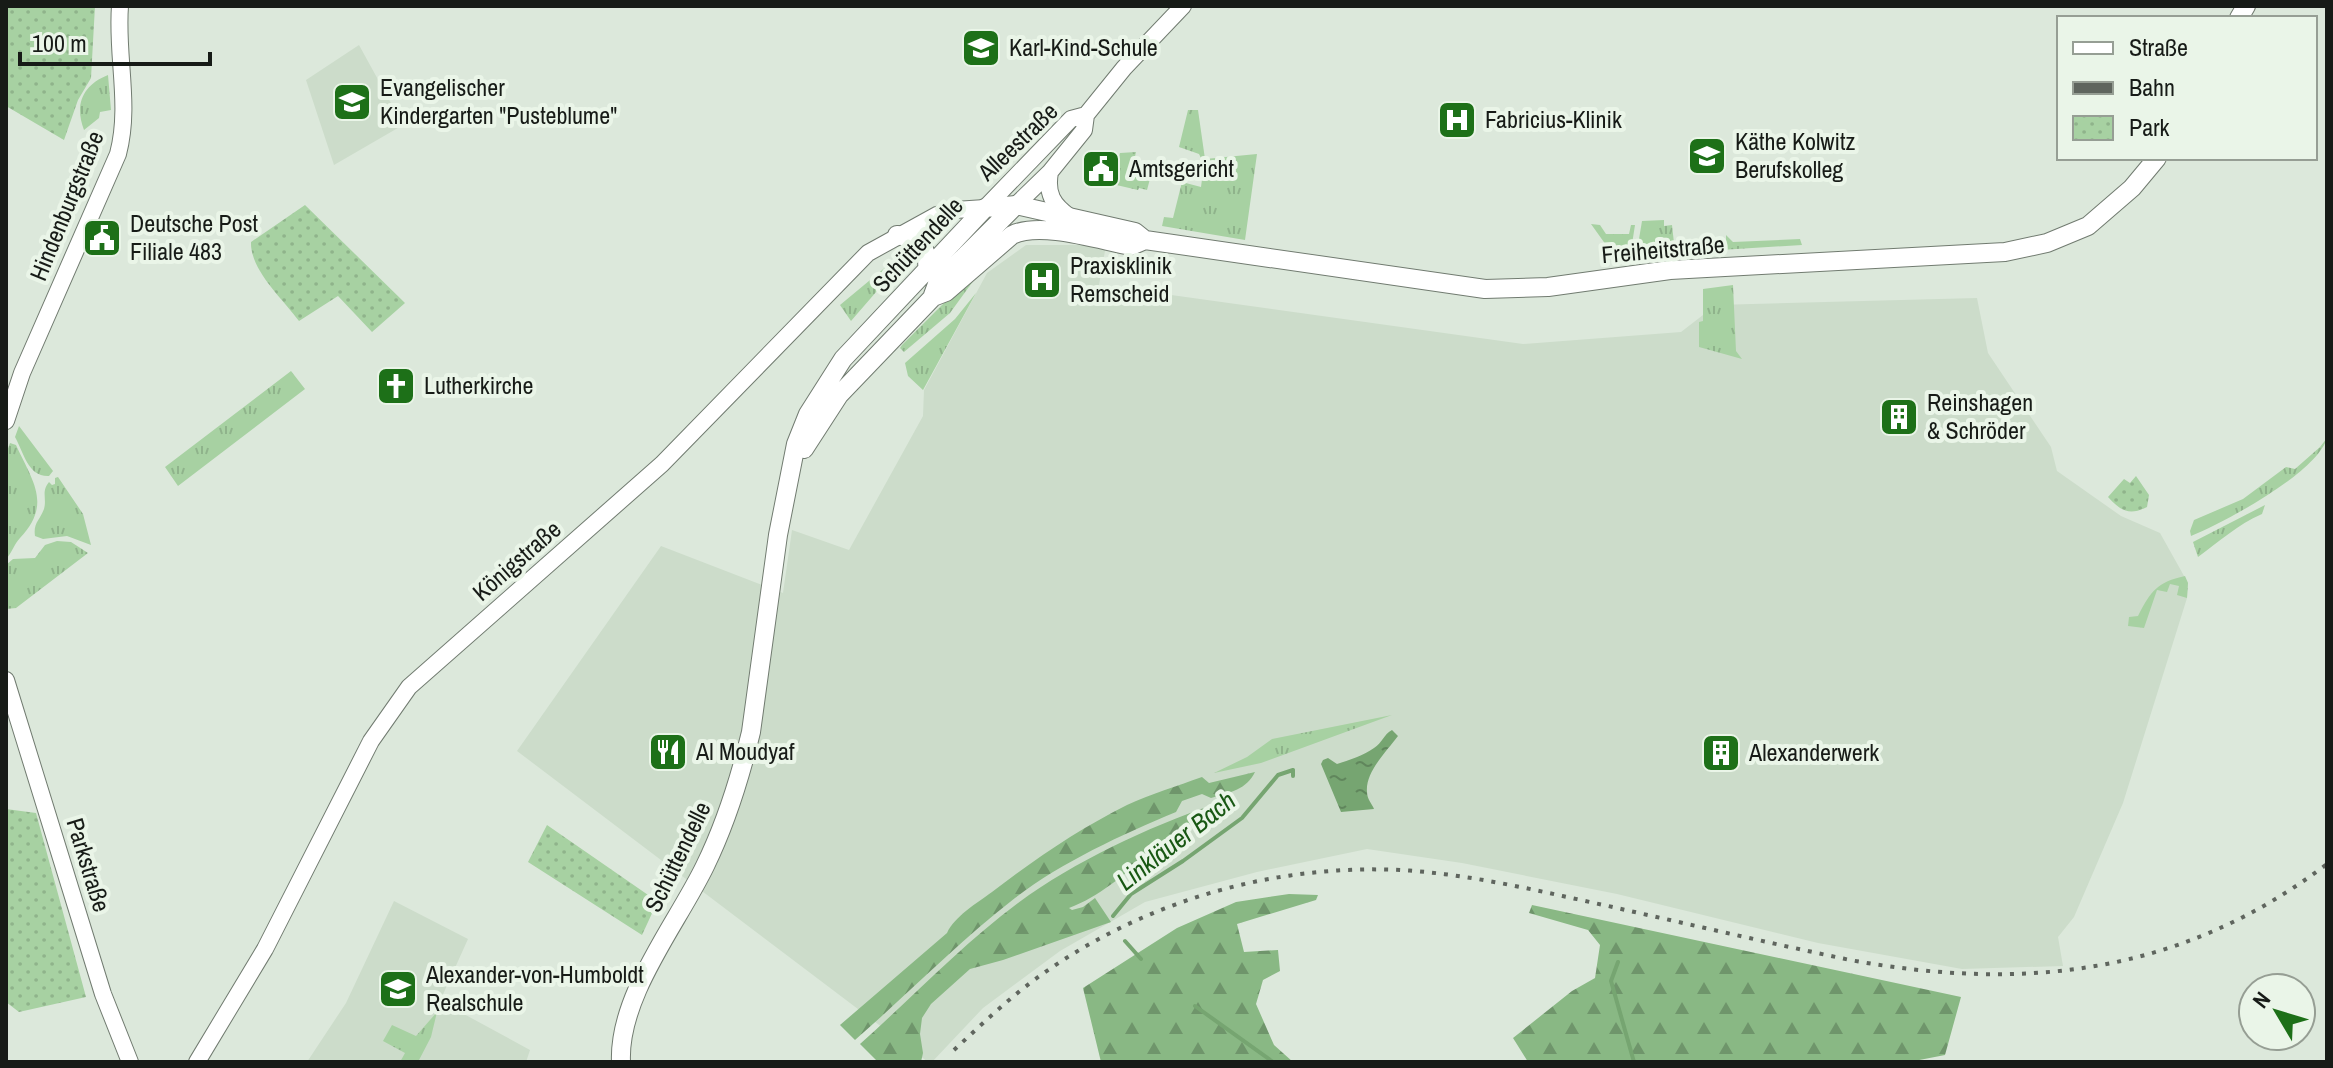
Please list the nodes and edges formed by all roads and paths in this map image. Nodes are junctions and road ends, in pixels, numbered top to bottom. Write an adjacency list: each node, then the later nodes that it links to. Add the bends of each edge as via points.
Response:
1 (120, 6): 15 (street, Hindenburgstraße, via 124,97 118,154)
2 (1183, 6): 3 (street, Alleestraße)
3 (1086, 115): 5 (street, Alleestraße, via 1084,130); 7 (street, Alleestraße, via 1071,119)
4 (2155, 160): 12 (main road, Freiheitstraße, via 2088,226 2005,252 1670,270 1548,287 1485,289)
5 (1050, 172): 6 (street, Alleestraße); 8 (street, Alleestraße, via 1052,199)
6 (1016, 205): 7 (main road, Freiheitstraße); 8 (main road, Freiheitstraße); 9 (main road, Schüttendelle)
7 (985, 208): 9 (main road); 11 (street, Königstraße, via 948,211); 13 (main road, Schüttendelle)
8 (1072, 218): 12 (main road, Freiheitstraße, via 1135,232)
9 (997, 224): 10 (main road, Freiheitstraße); 14 (main road, Schüttendelle, via 937,284)
10 (1022, 231): 12 (main road, Freiheitstraße, via 1131,246); 14 (main road, Schüttendelle)
11 (897, 235): 13 (main road, via 920,242 928,258); 19 (street, Königstraße, via 847,272 651,474 409,687 371,741 265,949)
12 (1145, 240)
13 (927, 271): 16 (main road, Schüttendelle, via 824,386 796,444)
14 (933, 297): 16 (main road, Schüttendelle, via 839,395)
15 (6, 420)
16 (790, 477): 20 (main road, Schüttendelle, via 744,763 705,868 629,1010)
17 (6, 680): 18 (street, Parkstraße, via 103,994)
18 (130, 1062)
19 (197, 1062)
20 (621, 1062)

